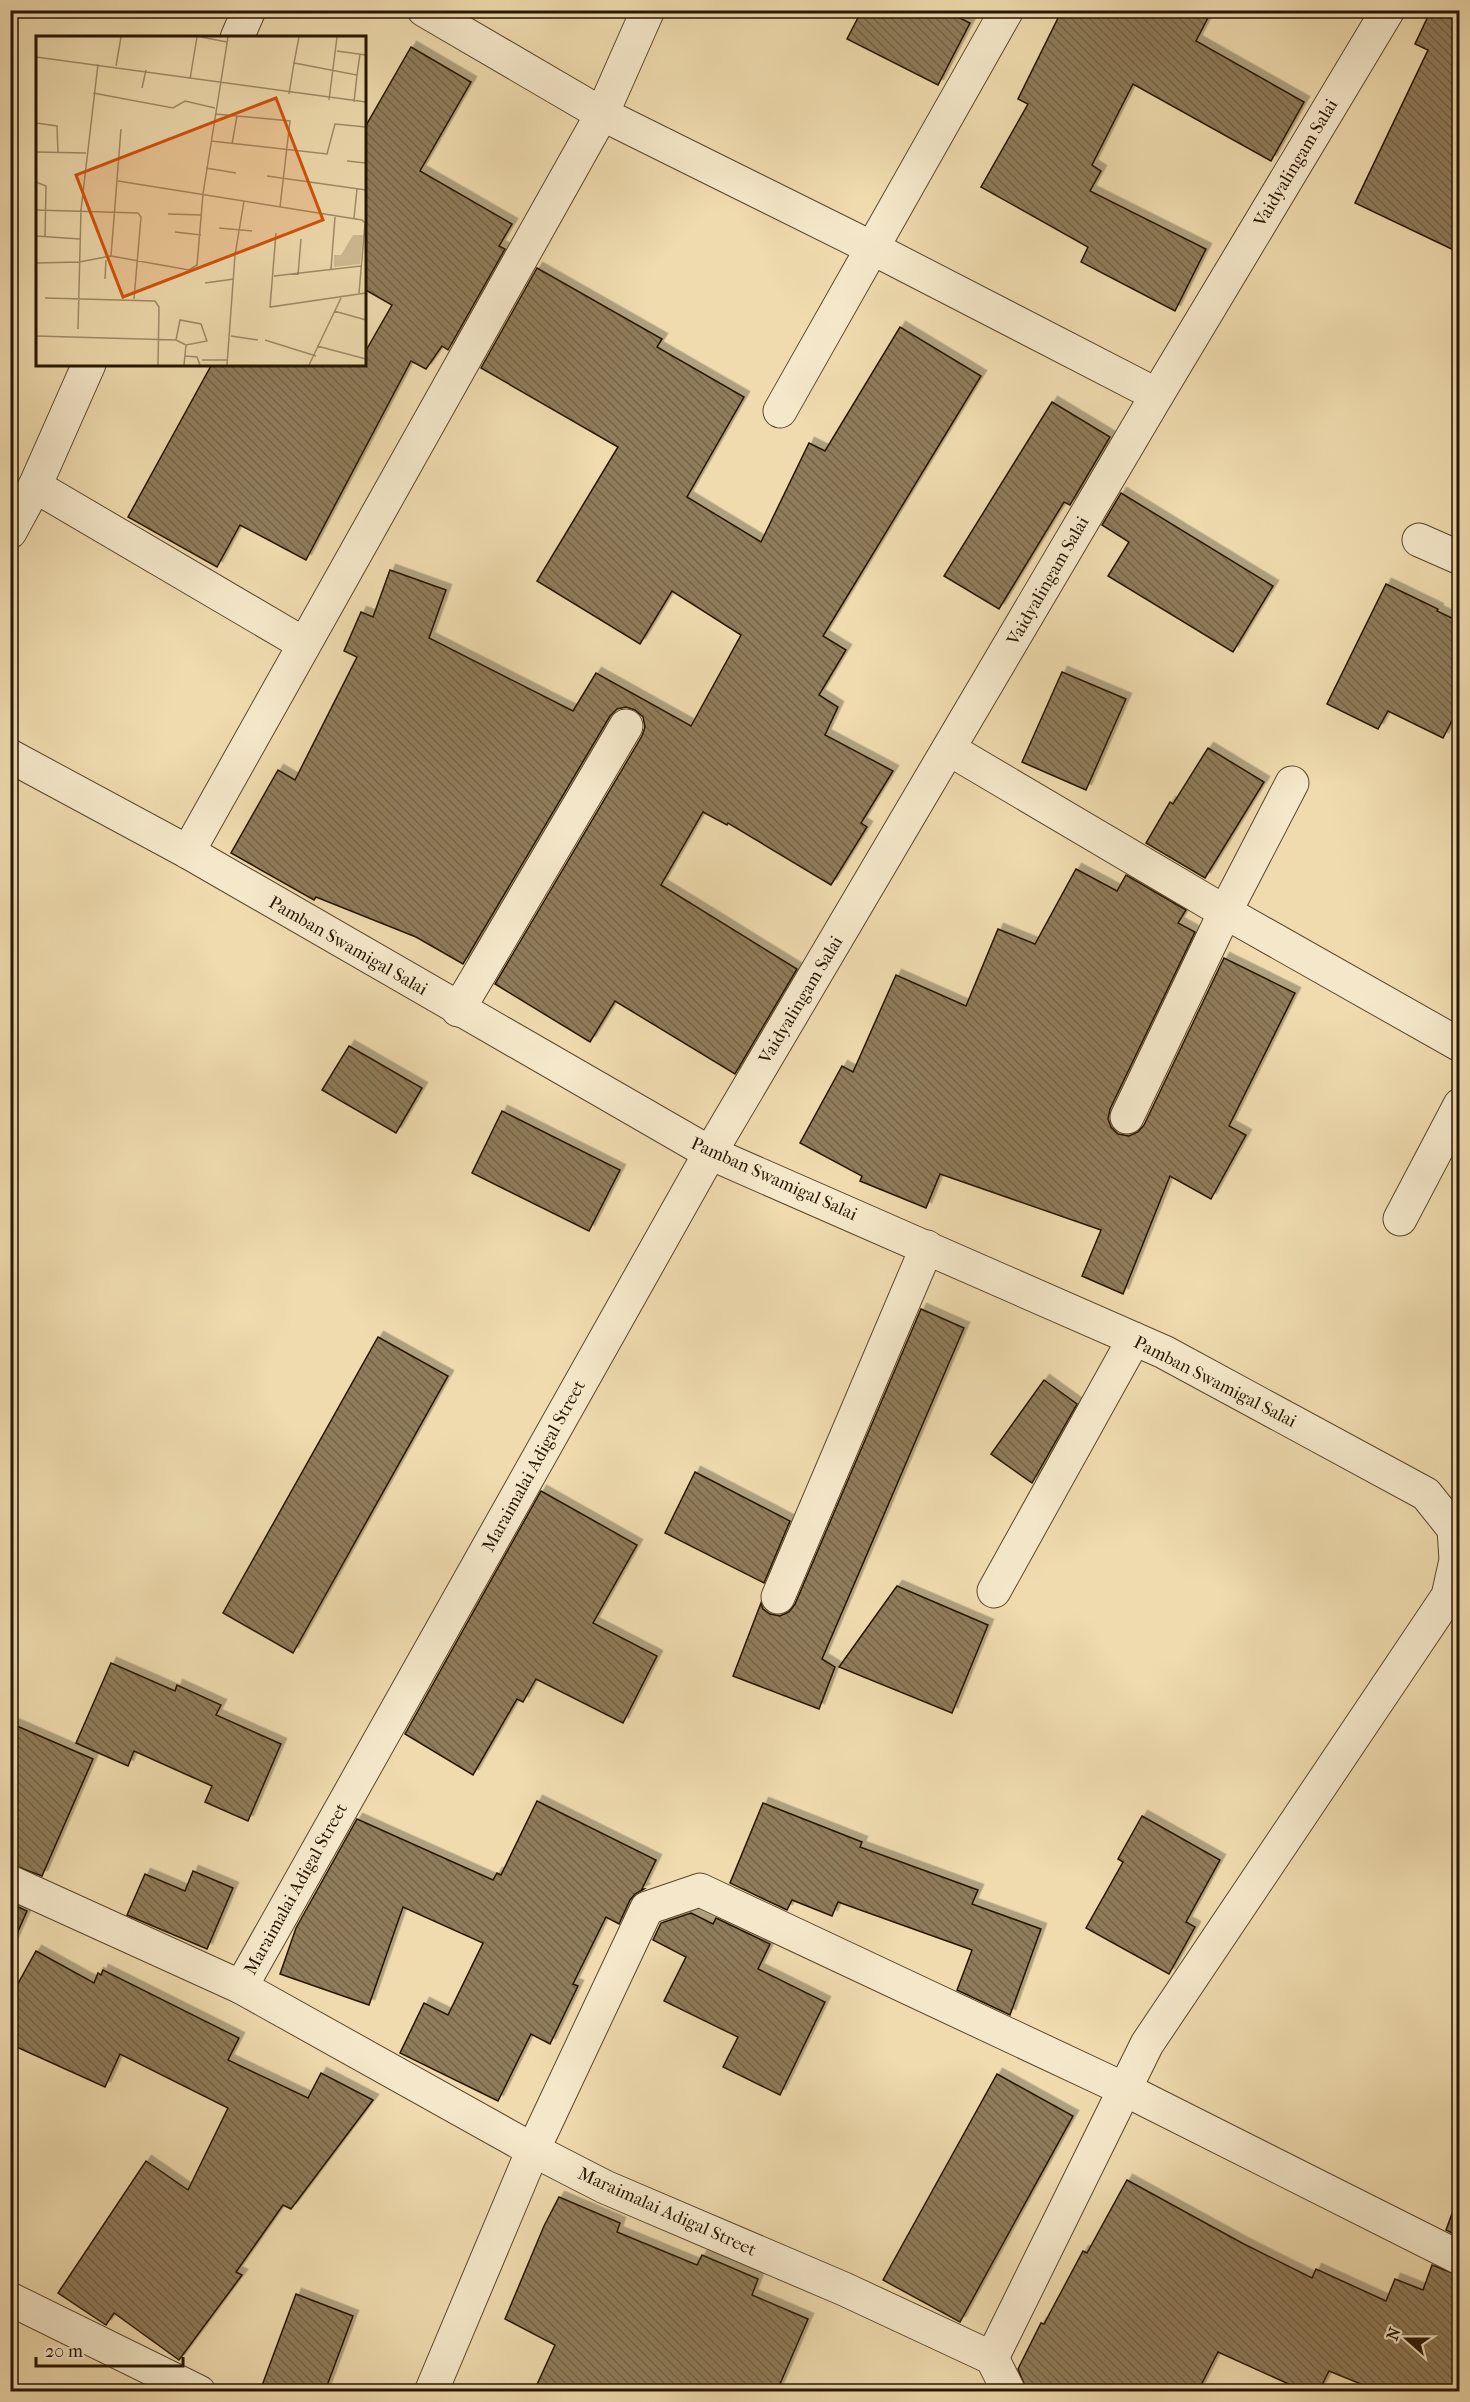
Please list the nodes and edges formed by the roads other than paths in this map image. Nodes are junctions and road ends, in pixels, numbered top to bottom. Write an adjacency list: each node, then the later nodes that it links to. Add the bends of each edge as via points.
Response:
1 (249, 10): 6 (street)
2 (424, 10): 7 (street)
3 (648, 10): 7 (street)
4 (1007, 10): 8 (street)
5 (1388, 10): 10 (street, Vaidyalingam Salai)
6 (238, 36)
7 (602, 114): 8 (street); 16 (street)
8 (873, 249): 10 (street); 11 (street)
9 (88, 366): 12 (street)
10 (1157, 395): 18 (street, Vaidyalingam Salai)
11 (780, 411)
12 (35, 486): 13 (street); 16 (street)
13 (10, 532)
14 (1419, 540): 15 (street)
15 (1460, 558)
16 (304, 644): 21 (street)
17 (626, 726): 23 (street)
18 (949, 749): 22 (street); 27 (street, Vaidyalingam Salai)
19 (10, 756): 21 (street, Pamban Swamigal Salai)
20 (1292, 783): 22 (street)
21 (188, 852): 23 (street, Pamban Swamigal Salai)
22 (1225, 912): 24 (street); 26 (street)
23 (458, 1010): 27 (street, Pamban Swamigal Salai)
24 (1460, 1045)
25 (1460, 1104): 28 (street)
26 (1127, 1117)
27 (710, 1153): 29 (street, Pamban Swamigal Salai); 34 (street, Maraimalai Adigal Street)
28 (1400, 1219)
29 (927, 1247): 30 (street, Pamban Swamigal Salai); 32 (street)
30 (1134, 1339): 31 (street); 35 (street, Pamban Swamigal Salai, via 1426,1494 1454,1529 1456,1560 1448,1596 1147,2044)
31 (994, 1591)
32 (778, 1597)
33 (10, 1882): 34 (street)
34 (241, 1987): 36 (street, Maraimalai Adigal Street)
35 (1124, 2089): 36 (street, via 700,1890 647,1908); 37 (street); 39 (street)
36 (533, 2150): 39 (street, Maraimalai Adigal Street, via 605,2187 844,2289); 41 (street)
37 (1460, 2258)
38 (10, 2299): 40 (street)
39 (992, 2358): 42 (street)
40 (199, 2391)
41 (431, 2391)
42 (1009, 2391)

